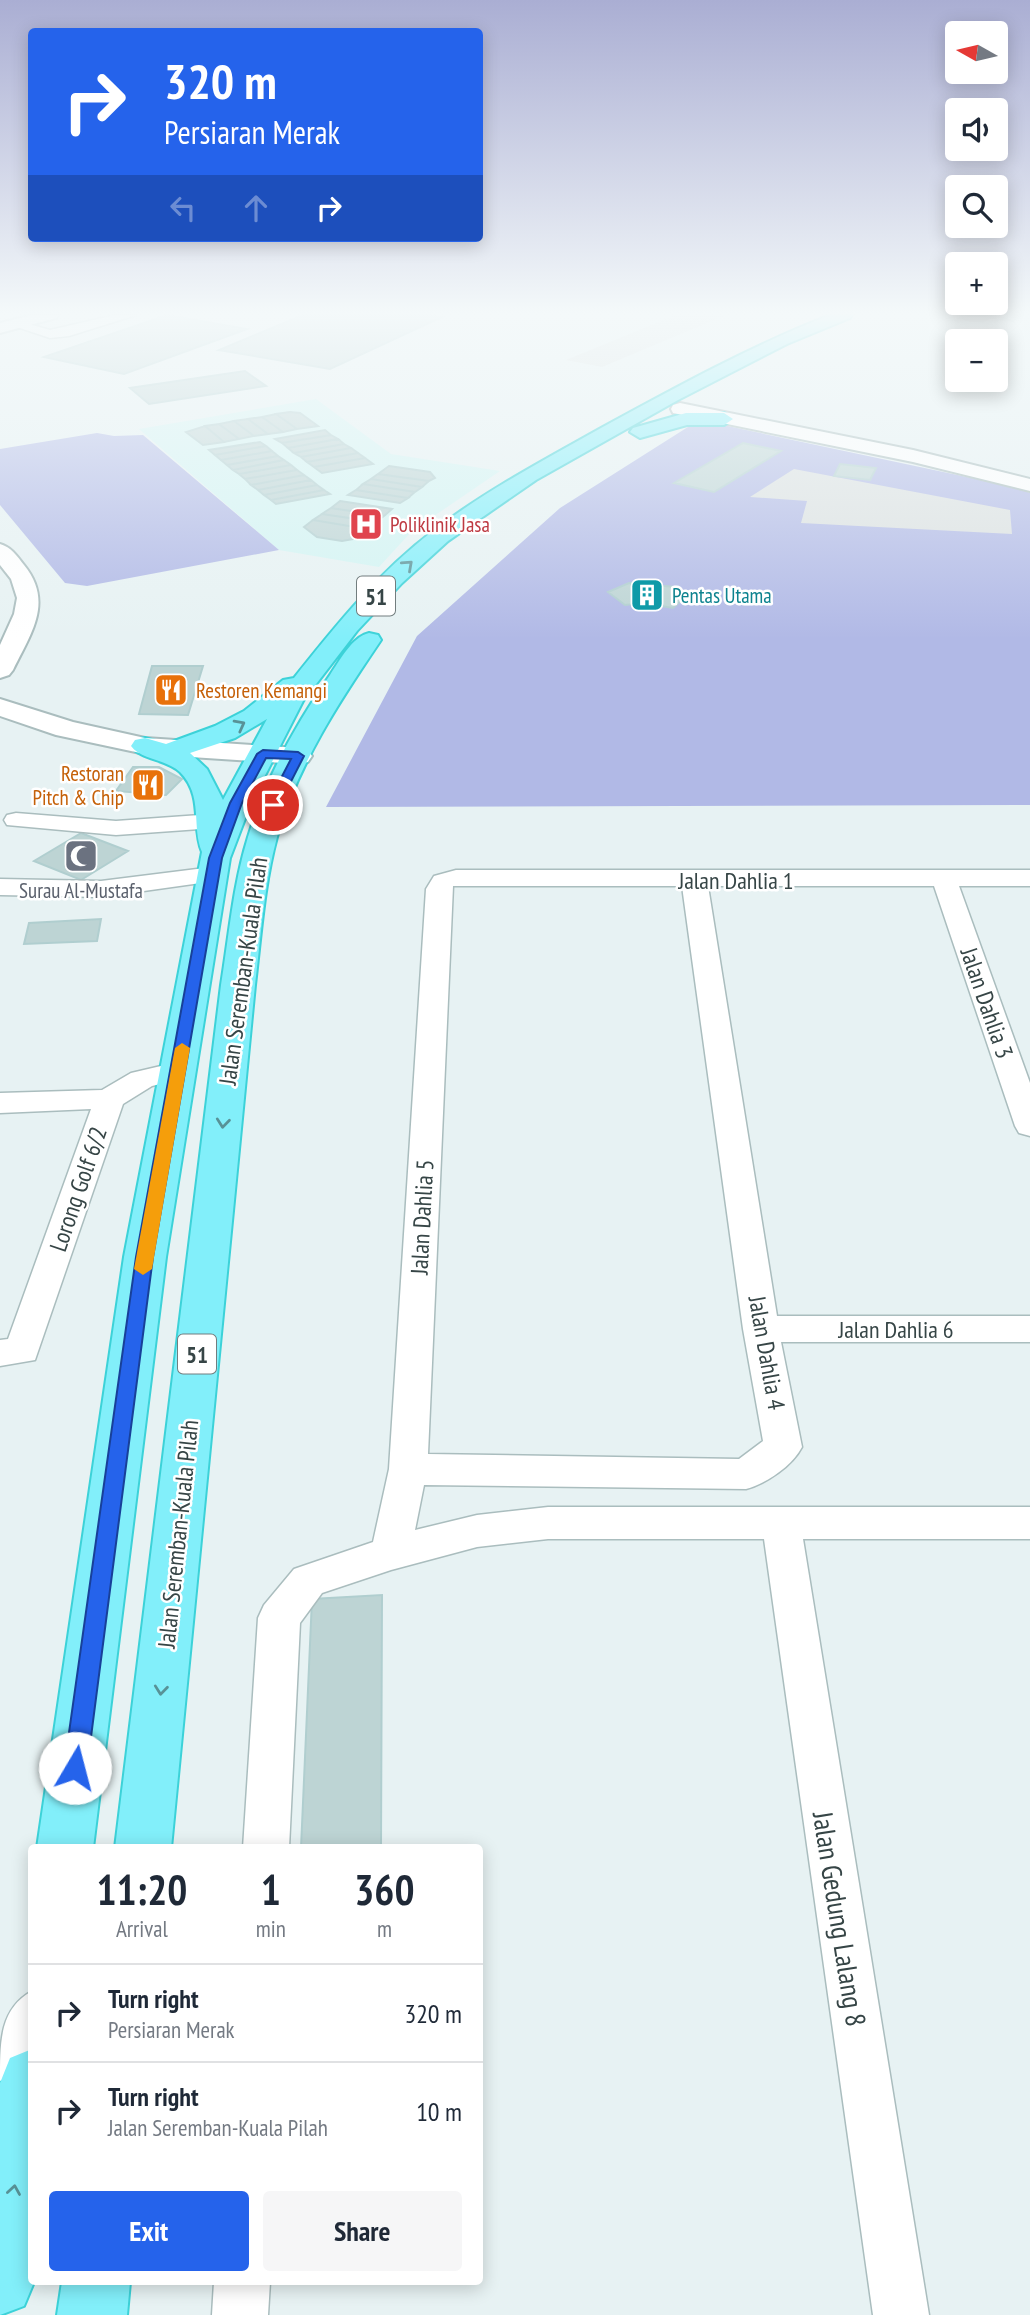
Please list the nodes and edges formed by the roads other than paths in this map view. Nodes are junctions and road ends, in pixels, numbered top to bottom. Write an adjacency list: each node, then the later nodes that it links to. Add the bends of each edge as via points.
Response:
1 (640, 423): 8 (highway, Jalan Seremban-Kuala Pilah / 51, one-way to 1, via 440,536 529,476)
2 (641, 423): 5 (highway, Jalan Seremban-Kuala Pilah / 51)
3 (745, 423): 4 (street, via 913,456)
4 (1030, 485)
5 (492, 527)
6 (0, 551): 9 (street, via 19,573 29,597)
7 (383, 625): 13 (highway, Jalan Seremban-Kuala Pilah / 51)
8 (341, 635): 12 (highway, one-way to 8, via 253,717); 13 (highway, Jalan Seremban-Kuala Pilah / 51, via 291,699)
9 (0, 670)
10 (0, 707): 11 (street, via 66,729)
11 (145, 746): 12 (street); 15 (highway, via 178,758 206,785)
12 (176, 749): 13 (street)
13 (280, 755): 15 (highway, Jalan Seremban-Kuala Pilah / 51, via 236,803); 21 (highway, Jalan Seremban-Kuala Pilah / 51)
14 (16, 820): 15 (street, via 116,828)
15 (214, 852): 20 (street, via 101,889); 22 (highway, Jalan Seremban-Kuala Pilah / 51)
16 (1030, 878): 17 (street, Jalan Dahlia 1)
17 (944, 879): 18 (street, Jalan Dahlia 1); 26 (street, Jalan Dahlia 3)
18 (694, 880): 19 (street, Jalan Dahlia 1); 27 (street, Jalan Dahlia 4)
19 (443, 881): 30 (street, Jalan Dahlia 5, via 439,889)
20 (0, 887)
21 (248, 919): 22 (highway, via 226,922 212,982 204,993); 35 (highway, Jalan Seremban-Kuala Pilah / 51, one-way to 35)
22 (190, 999): 23 (highway, Jalan Seremban-Kuala Pilah / 51)
23 (178, 1071): 24 (street, Lorong Golf 6/2, via 145,1077 122,1087); 34 (highway, Jalan Seremban-Kuala Pilah / 51, via 145,1257)
24 (109, 1100): 25 (street); 29 (street, Lorong Golf 6/2)
25 (0, 1103)
26 (1030, 1126)
27 (761, 1329): 28 (street, Jalan Dahlia 6); 30 (street, Jalan Dahlia 4, via 783,1447 746,1475)
28 (1030, 1329)
29 (11, 1352)
30 (408, 1469): 33 (street, Jalan Dahlia 5)
31 (781, 1523): 32 (street); 33 (street, via 548,1522 478,1531); 45 (street, Jalan Gedung Lalang 8)
32 (1030, 1523)
33 (391, 1553): 36 (street, via 308,1581 279,1618)
34 (66, 1844)
35 (143, 1844)
36 (266, 1844)
37 (28, 2020): 38 (street)
38 (0, 2054)
39 (28, 2105): 40 (highway, one-way to 39)
40 (0, 2282)
41 (96, 2285): 43 (highway)
42 (242, 2285): 44 (street)
43 (92, 2315)
44 (240, 2315)
45 (901, 2315)

